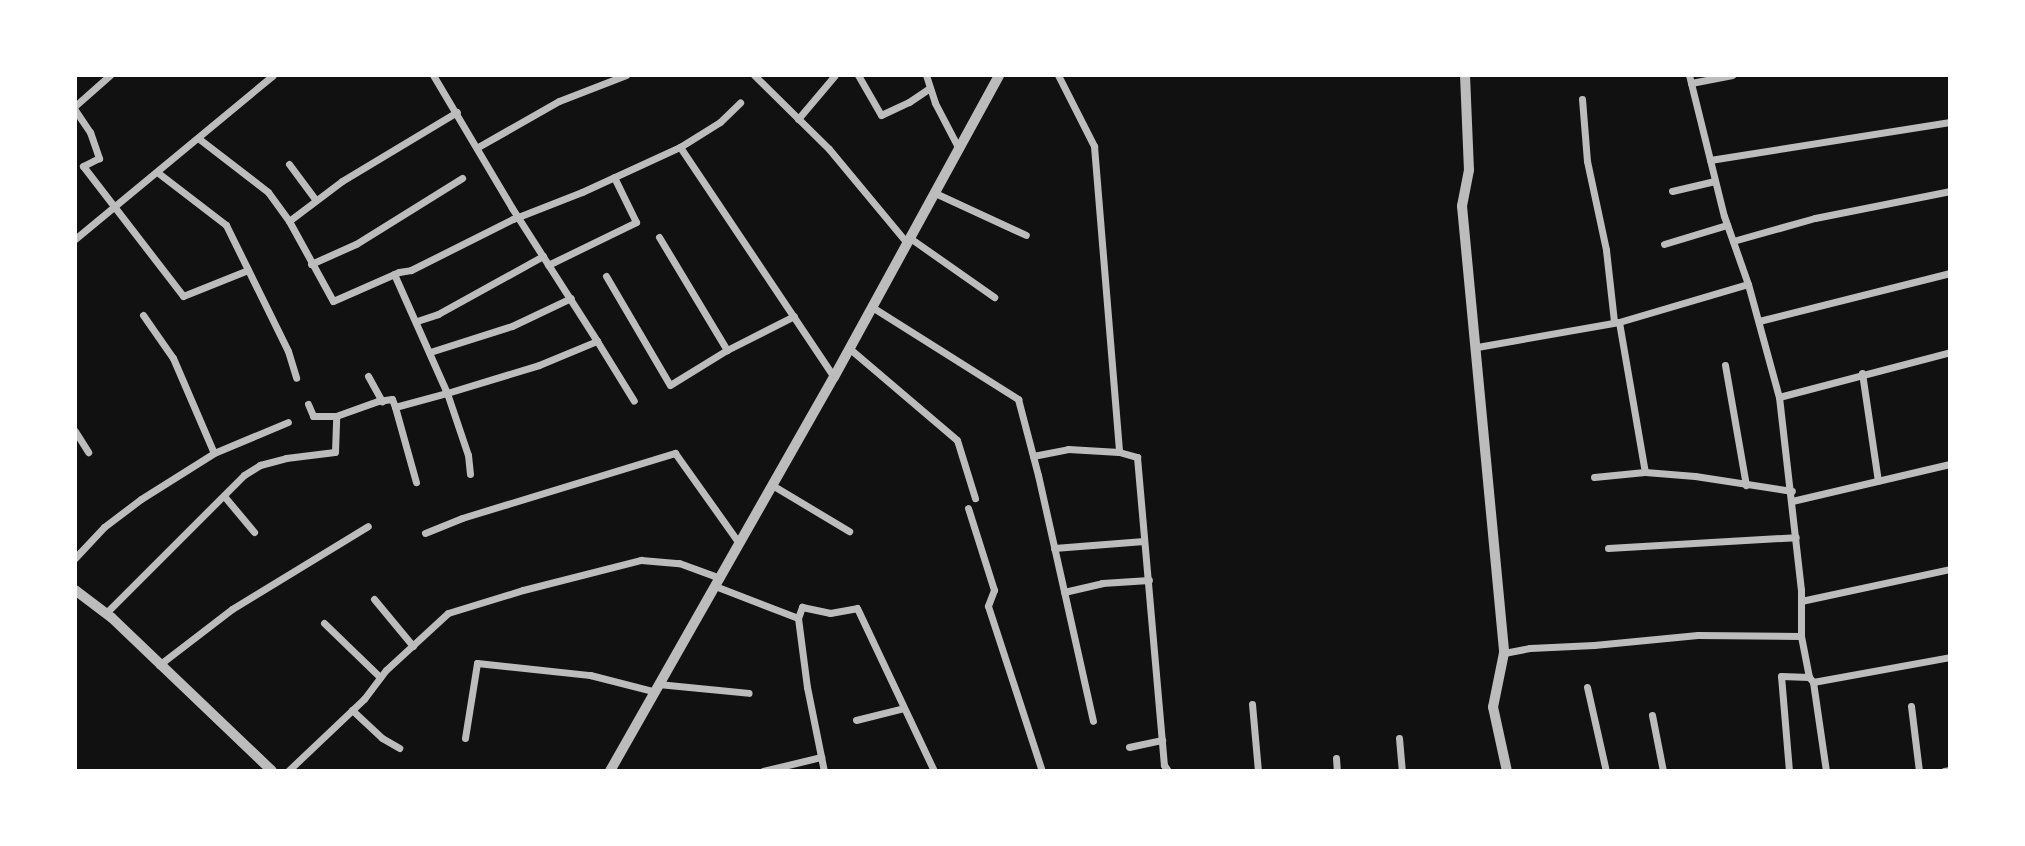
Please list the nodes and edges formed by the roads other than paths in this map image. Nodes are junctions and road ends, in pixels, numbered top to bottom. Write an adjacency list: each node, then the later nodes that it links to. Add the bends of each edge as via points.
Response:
1 (110, 75): 17 (street)
2 (273, 75): 21 (street)
3 (433, 75): 18 (street)
4 (626, 75): 22 (street, via 559,100)
5 (754, 75): 19 (street)
6 (835, 75): 19 (street)
7 (858, 75): 14 (street, via 881,115)
8 (926, 75): 14 (street)
9 (999, 75): 24 (street)
10 (1058, 75): 82 (street, via 1094,146)
11 (1465, 75): 62 (street, via 1469,170 1462,206)
12 (1732, 75): 13 (street)
13 (1690, 79): 25 (street)
14 (930, 88): 24 (street)
15 (1582, 99): 60 (street, via 1587,161)
16 (740, 103): 23 (street)
17 (75, 108): 35 (street, via 99,158 83,166)
18 (457, 112): 22 (street); 34 (street)
19 (798, 119): 42 (street)
20 (1950, 122): 25 (street)
21 (198, 138): 27 (street); 37 (street, via 268,192)
22 (478, 147): 36 (street)
23 (680, 147): 28 (street); 57 (street)
24 (959, 149): 33 (street)
25 (1710, 160): 30 (street)
26 (289, 164): 34 (street)
27 (158, 172): 35 (street); 48 (street, via 226,225)
28 (614, 177): 36 (street); 47 (street, via 636,222)
29 (462, 178): 46 (street, via 356,243)
30 (1715, 181): 31 (street); 38 (street)
31 (1672, 191)
32 (1950, 191): 43 (street, via 1887,201)
33 (935, 193): 39 (street); 42 (street)
34 (315, 199): 37 (street)
35 (114, 207): 41 (street); 48 (street, via 183,296)
36 (518, 218): 45 (street); 50 (street)
37 (289, 221): 46 (street)
38 (1727, 225): 43 (street); 44 (street)
39 (1027, 235)
40 (659, 237): 64 (street)
41 (75, 239)
42 (909, 240): 54 (street); 55 (street)
43 (1733, 241): 52 (street)
44 (1664, 244)
45 (542, 256): 47 (street); 58 (street)
46 (311, 264): 50 (street, via 333,301)
47 (548, 265): 53 (street)
48 (248, 271): 71 (street, via 288,351)
49 (1950, 272): 59 (street)
50 (394, 274): 58 (street)
51 (606, 276): 64 (street, via 670,385)
52 (1748, 284): 59 (street); 60 (street)
53 (569, 295): 61 (street); 65 (street, via 512,326)
54 (994, 297)
55 (873, 307): 63 (street); 84 (street, via 1018,399)
56 (143, 315): 83 (street, via 173,358)
57 (794, 316): 64 (street); 70 (street)
58 (417, 321): 65 (street)
59 (1759, 321): 73 (street)
60 (1617, 322): 62 (street); 86 (street)
61 (597, 341): 72 (street, via 539,365); 75 (street)
62 (1477, 347): 120 (street)
63 (850, 349): 70 (street); 95 (street, via 957,440)
64 (726, 350)
65 (430, 352): 72 (street)
66 (1950, 352): 68 (street)
67 (1725, 365): 92 (street)
68 (1862, 373): 73 (street); 89 (street)
69 (368, 376): 74 (street)
70 (834, 377): 91 (street)
71 (296, 378)
72 (447, 393): 77 (street); 87 (street)
73 (1779, 397): 93 (street)
74 (382, 401): 77 (street, via 392,399); 78 (street)
75 (634, 401)
76 (308, 404): 78 (street, via 313,416)
77 (395, 407): 90 (street)
78 (336, 416): 94 (street, via 335,452 260,465)
79 (288, 422): 83 (street)
80 (75, 430): 81 (street)
81 (88, 452)
82 (1119, 452): 84 (street, via 1068,449); 103 (street, via 1137,457)
83 (214, 453): 107 (street, via 141,499 104,527)
84 (1033, 456): 105 (street)
85 (1950, 464): 89 (street)
86 (1645, 472): 88 (street); 92 (street)
87 (470, 474)
88 (1594, 477)
89 (1878, 481): 96 (street)
90 (416, 482)
91 (772, 485): 99 (street); 104 (street)
92 (1746, 485): 93 (street)
93 (1792, 491): 96 (street)
94 (224, 496): 100 (street); 115 (street)
95 (975, 498)
96 (1793, 501): 102 (street)
97 (968, 508): 149 (street, via 994,590 988,606)
98 (368, 526): 122 (street, via 232,609)
99 (849, 531)
100 (254, 532)
101 (425, 533): 104 (street, via 675,453)
102 (1796, 537): 106 (street); 114 (street)
103 (1144, 541): 105 (street); 109 (street)
104 (740, 543): 110 (street)
105 (1054, 548): 112 (street)
106 (1608, 548)
107 (75, 558)
108 (1950, 569): 114 (street)
109 (1149, 580): 112 (street, via 1102,583); 137 (street)
110 (718, 582): 116 (street); 119 (street, via 679,563 641,560 448,613); 125 (street)
111 (75, 590): 115 (street)
112 (1064, 592): 134 (street)
113 (374, 599): 119 (street)
114 (1801, 601): 118 (street)
115 (106, 613): 122 (street)
116 (798, 618): 130 (street, via 802,607 830,612 857,608); 140 (street)
117 (324, 623): 123 (street)
118 (1801, 636): 120 (street, via 1698,635); 124 (street)
119 (413, 646): 123 (street)
120 (1504, 653): 154 (street, via 1493,707)
121 (1950, 657): 124 (street)
122 (159, 665): 143 (street)
123 (380, 677): 131 (street)
124 (1811, 679): 157 (street, via 1781,676); 158 (street)
125 (655, 687): 127 (street); 135 (street, via 569,671 477,663); 145 (street)
126 (1587, 687): 155 (street)
127 (749, 693)
128 (1252, 704): 151 (street)
129 (1911, 706): 159 (street)
130 (904, 708): 133 (street); 148 (street)
131 (352, 710): 139 (street); 144 (street)
132 (1652, 715): 156 (street)
133 (856, 720)
134 (1093, 721)
135 (465, 738)
136 (1399, 738): 153 (street)
137 (1162, 740): 138 (street); 150 (street)
138 (1129, 747)
139 (399, 748)
140 (821, 757): 146 (street); 147 (street)
141 (1336, 758): 152 (street)
142 (1950, 770): 160 (street)
143 (272, 771)
144 (288, 771)
145 (610, 771)
146 (763, 771)
147 (824, 771)
148 (934, 771)
149 (1042, 771)
150 (1168, 771)
151 (1258, 771)
152 (1336, 771)
153 (1402, 771)
154 (1507, 771)
155 (1606, 771)
156 (1662, 771)
157 (1789, 771)
158 (1826, 771)
159 (1919, 771)
160 (1944, 771)

